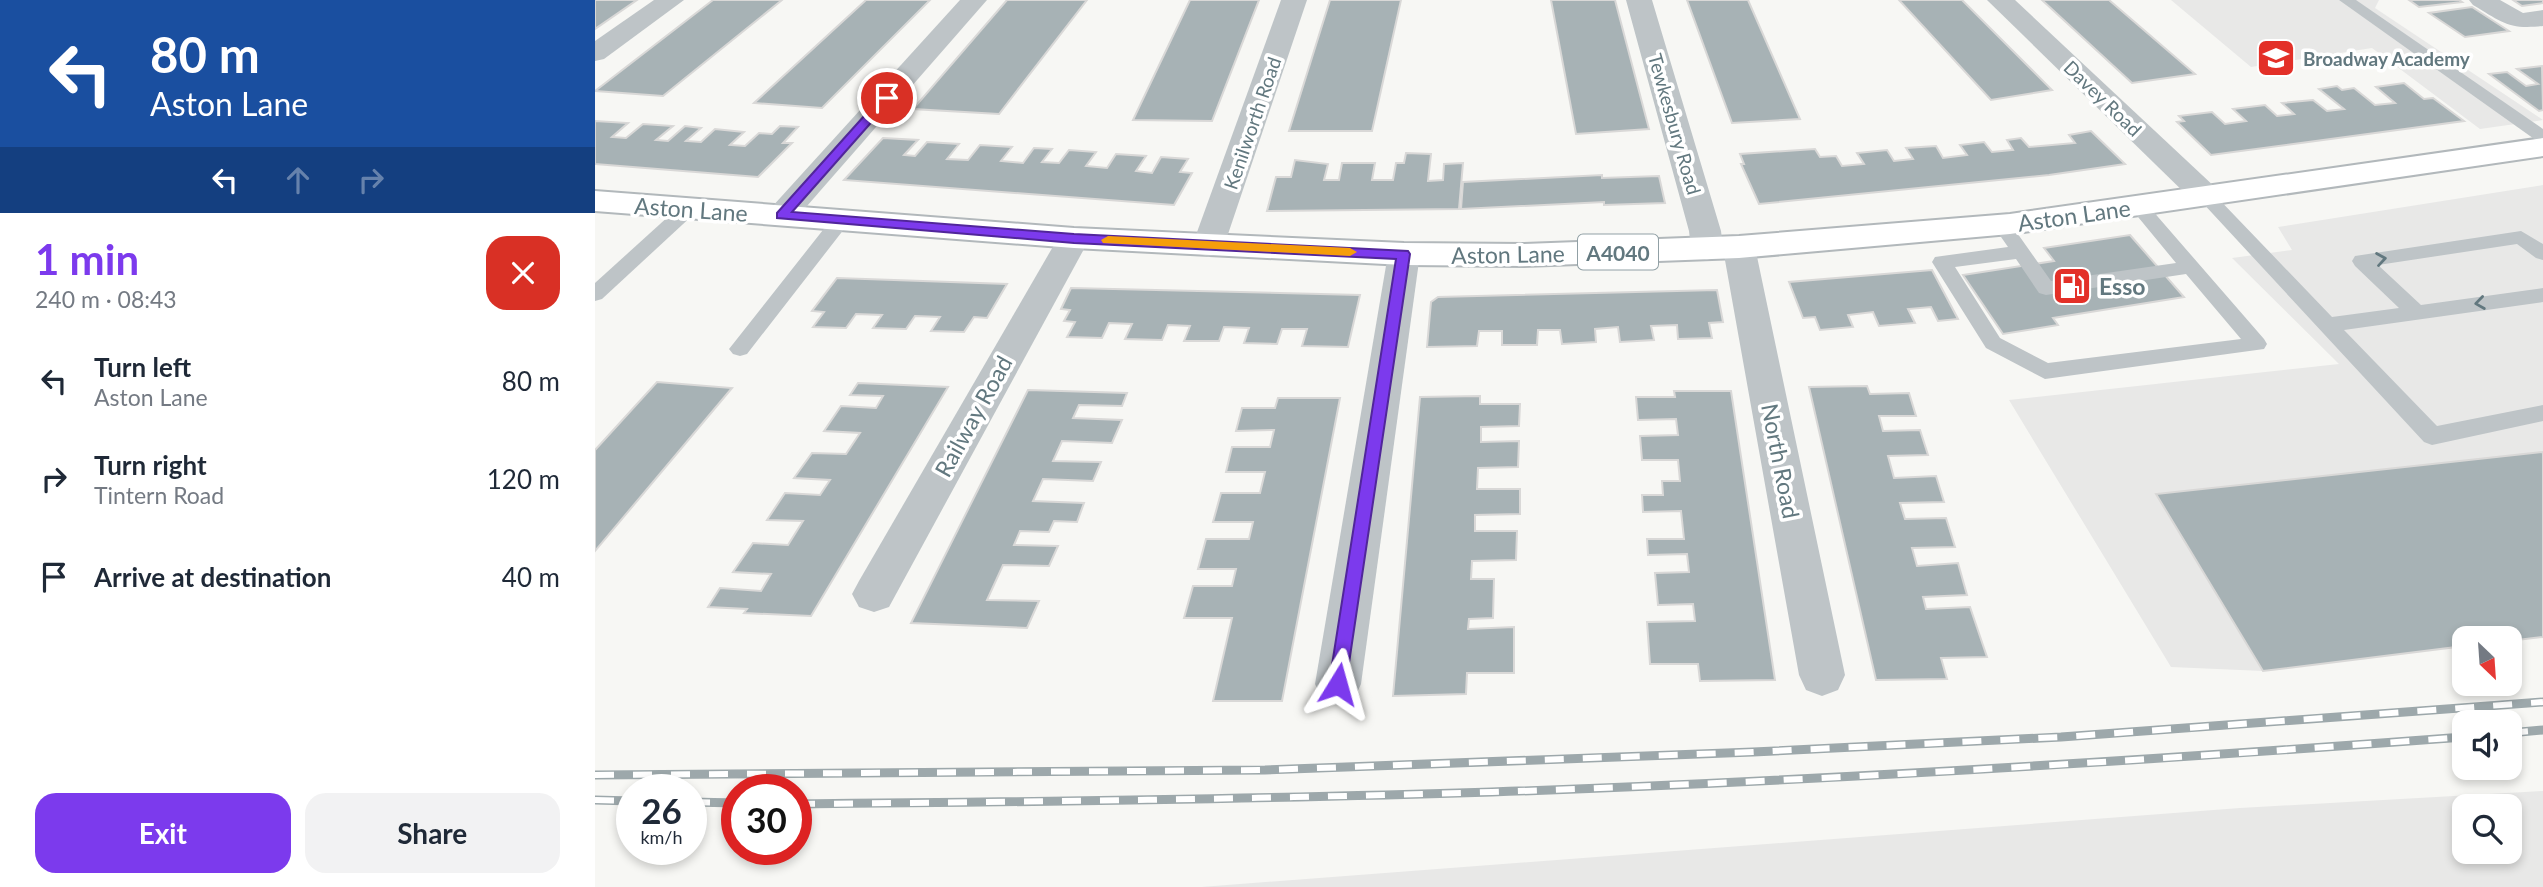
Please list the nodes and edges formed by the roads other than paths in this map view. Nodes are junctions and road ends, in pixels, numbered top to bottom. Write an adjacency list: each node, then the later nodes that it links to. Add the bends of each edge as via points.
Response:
1 (671, 0): 9 (street)
2 (974, 0): 16 (street)
3 (1294, 0): 20 (street, Kenilworth Road)
4 (1639, 0): 21 (street, Tewkesbury Road, via 1705,231)
5 (2000, 0): 12 (street, Davey Road)
6 (2346, 0): 10 (lane)
7 (2482, 0): 8 (street, via 2519,21)
8 (2543, 18)
9 (595, 53)
10 (2543, 137)
11 (2543, 147): 12 (main road, Aston Lane / A4040)
12 (2206, 196): 14 (main road, Aston Lane / A4040); 29 (lane)
13 (595, 201): 15 (main road, Aston Lane / A4040)
14 (2138, 206): 18 (main road, Aston Lane / A4040); 25 (lane)
15 (688, 209): 16 (main road, Aston Lane / A4040); 26 (lane)
16 (782, 215): 17 (main road, Aston Lane / A4040)
17 (841, 220): 19 (main road, Aston Lane / A4040); 30 (lane)
18 (2001, 225): 21 (main road, Aston Lane / A4040); 22 (lane)
19 (1074, 238): 20 (main road, Aston Lane / A4040); 32 (street, Railway Road)
20 (1209, 246): 23 (main road, Aston Lane / A4040)
21 (1723, 248): 23 (main road, Aston Lane / A4040); 33 (street, North Road)
22 (2020, 252): 25 (lane, via 2046,288); 25 (lane, via 1942,262 1993,343 2045,370 2257,344)
23 (1403, 254): 34 (street)
24 (2543, 254): 28 (lane, one-way to 24, via 2362,261 2521,237)
25 (2191, 267)
26 (595, 294)
27 (2543, 295): 28 (lane, one-way to 28)
28 (2416, 312): 29 (lane)
29 (2327, 325): 31 (lane, via 2432,436)
30 (740, 349)
31 (2543, 413)
32 (874, 594)
33 (1822, 675)
34 (1338, 684)

